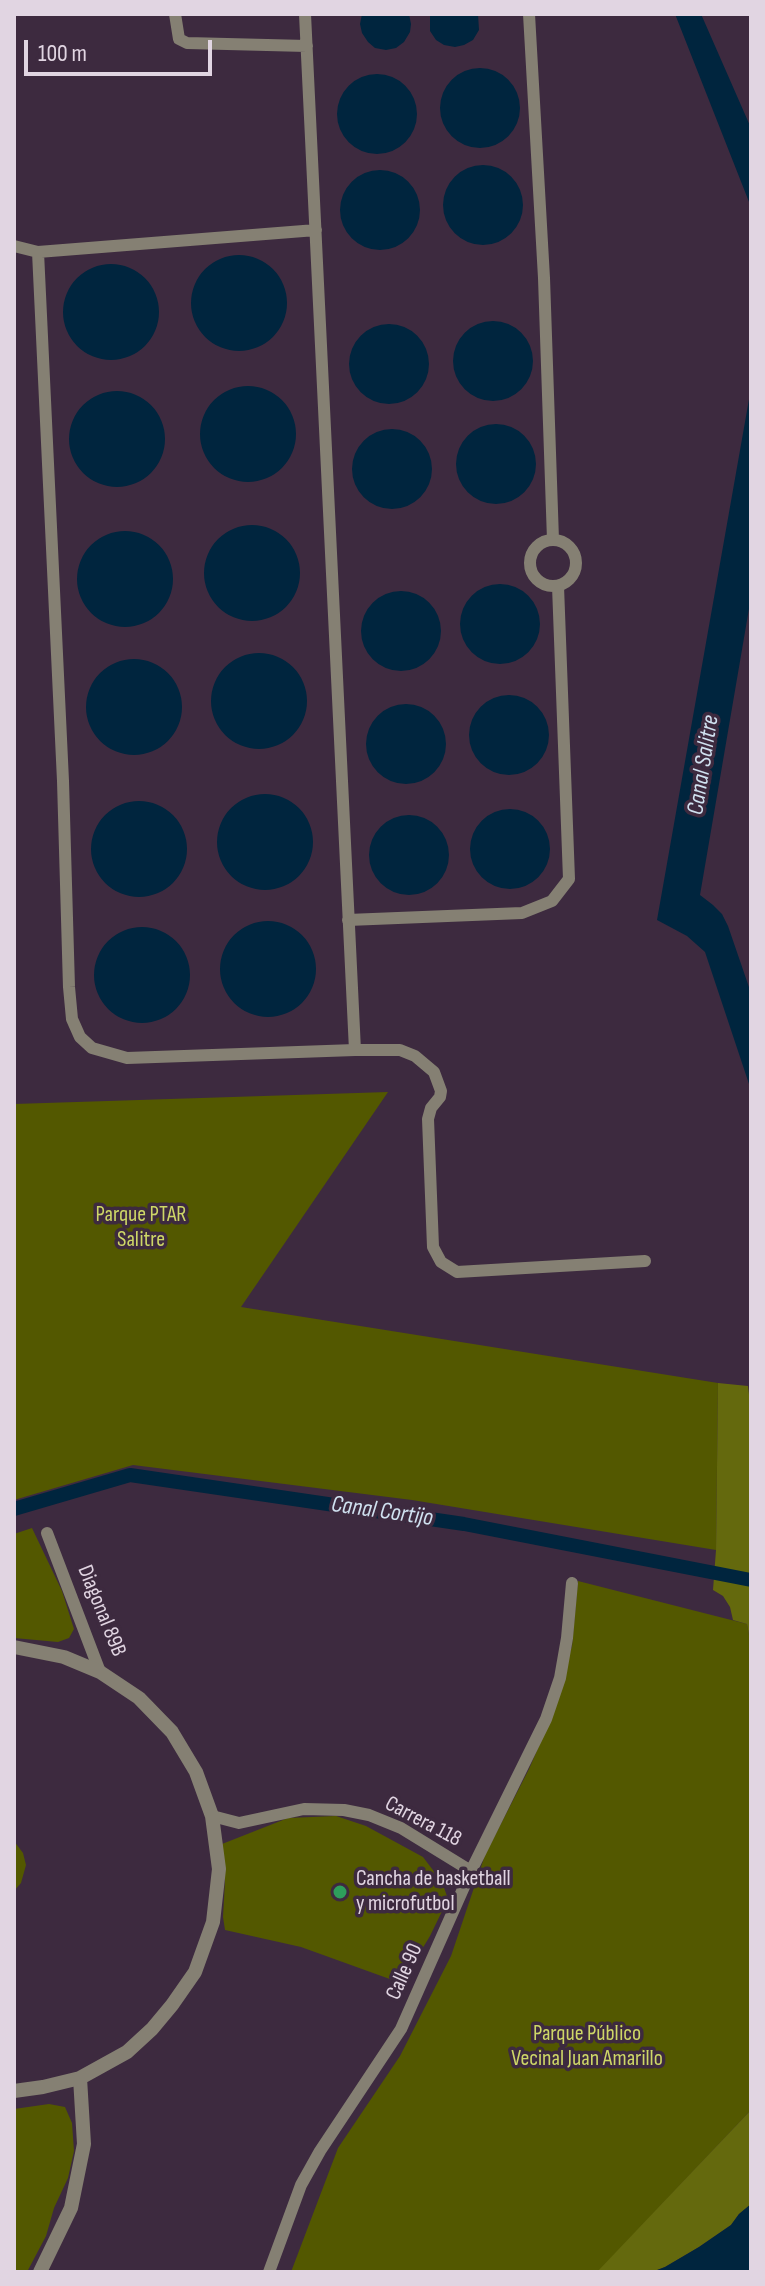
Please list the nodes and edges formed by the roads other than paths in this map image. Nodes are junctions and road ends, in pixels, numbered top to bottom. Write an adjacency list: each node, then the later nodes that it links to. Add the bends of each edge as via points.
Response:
1 (175, 14): 4 (street, via 179,39 187,43)
2 (305, 14): 4 (street)
3 (529, 14): 8 (street)
4 (307, 46): 5 (street)
5 (316, 230): 7 (street); 10 (street)
6 (14, 246): 7 (street)
7 (38, 252): 11 (street, via 72,1019 92,1048 127,1058)
8 (553, 540): 9 (street, via 569,546 576,561 572,577); 9 (street, via 533,553 531,570 541,583)
9 (558, 586): 10 (street, via 569,879 552,901 522,913)
10 (348, 920): 11 (street)
11 (355, 1050): 12 (street, via 400,1050 415,1056 434,1072 439,1084 440,1097 428,1119 433,1247 441,1262 457,1272)
12 (645, 1261)
13 (47, 1533): 16 (street, Diagonal 89B)
14 (572, 1583): 18 (street, Calle 90, via 563,1665 546,1719)
15 (14, 1647): 16 (street, via 64,1657)
16 (100, 1672): 17 (street, Diagonal 89B, via 139,1698 172,1732 196,1772)
17 (212, 1816): 18 (street, Carrera 118, via 239,1823 304,1809 369,1815 401,1828); 19 (street, Diagonal 89B, via 219,1869 213,1922 195,1972 135,2045)
18 (471, 1871): 22 (street, Calle 90, via 401,2029 301,2185)
19 (80, 2078): 20 (street, Diagonal 89B); 21 (street, via 84,2144 71,2208)
20 (14, 2091)
21 (40, 2272)
22 (269, 2272)

